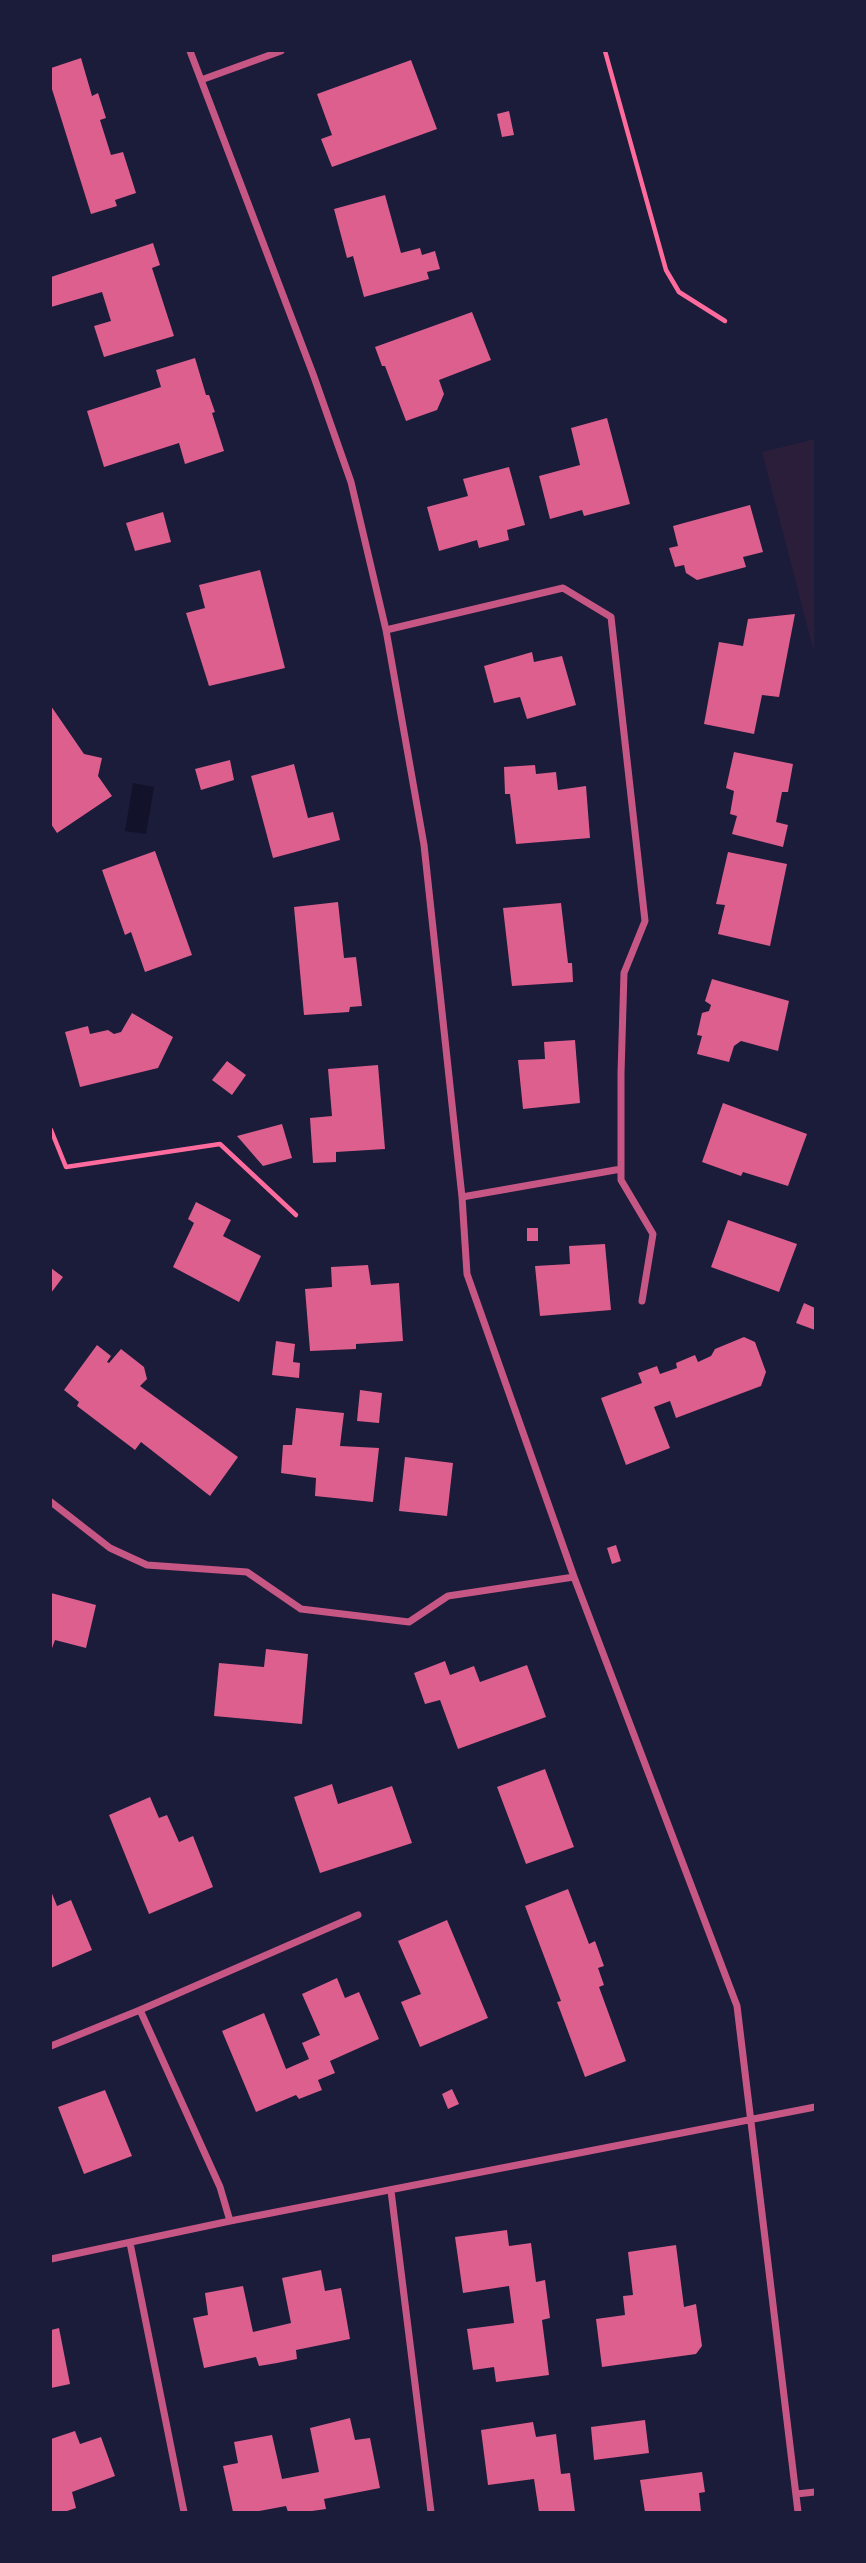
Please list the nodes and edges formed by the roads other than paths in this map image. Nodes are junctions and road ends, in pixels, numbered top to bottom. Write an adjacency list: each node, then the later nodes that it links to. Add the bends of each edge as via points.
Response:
1 (190, 51): 3 (street)
2 (281, 51): 3 (street)
3 (201, 80): 4 (street, via 351,482)
4 (386, 630): 5 (street, via 563,588 611,617 645,920 624,973); 6 (street, via 424,845)
5 (621, 1169): 6 (street); 7 (street, via 621,1180 653,1234)
6 (463, 1197): 9 (street, via 467,1274)
7 (642, 1301)
8 (51, 1502): 9 (street, via 110,1548 147,1565 247,1572 301,1609 409,1622 448,1596)
9 (574, 1577): 14 (street, via 737,2006)
10 (358, 1915): 11 (street)
11 (140, 2010): 12 (street); 16 (street, via 220,2187)
12 (51, 2046)
13 (815, 2107): 14 (street)
14 (751, 2119): 15 (street); 20 (street)
15 (391, 2191): 16 (street); 22 (street)
16 (230, 2221): 17 (street)
17 (130, 2244): 18 (street); 21 (street)
18 (51, 2259)
19 (815, 2492): 20 (street)
20 (796, 2494): 23 (street)
21 (184, 2512)
22 (431, 2512)
23 (798, 2512)

